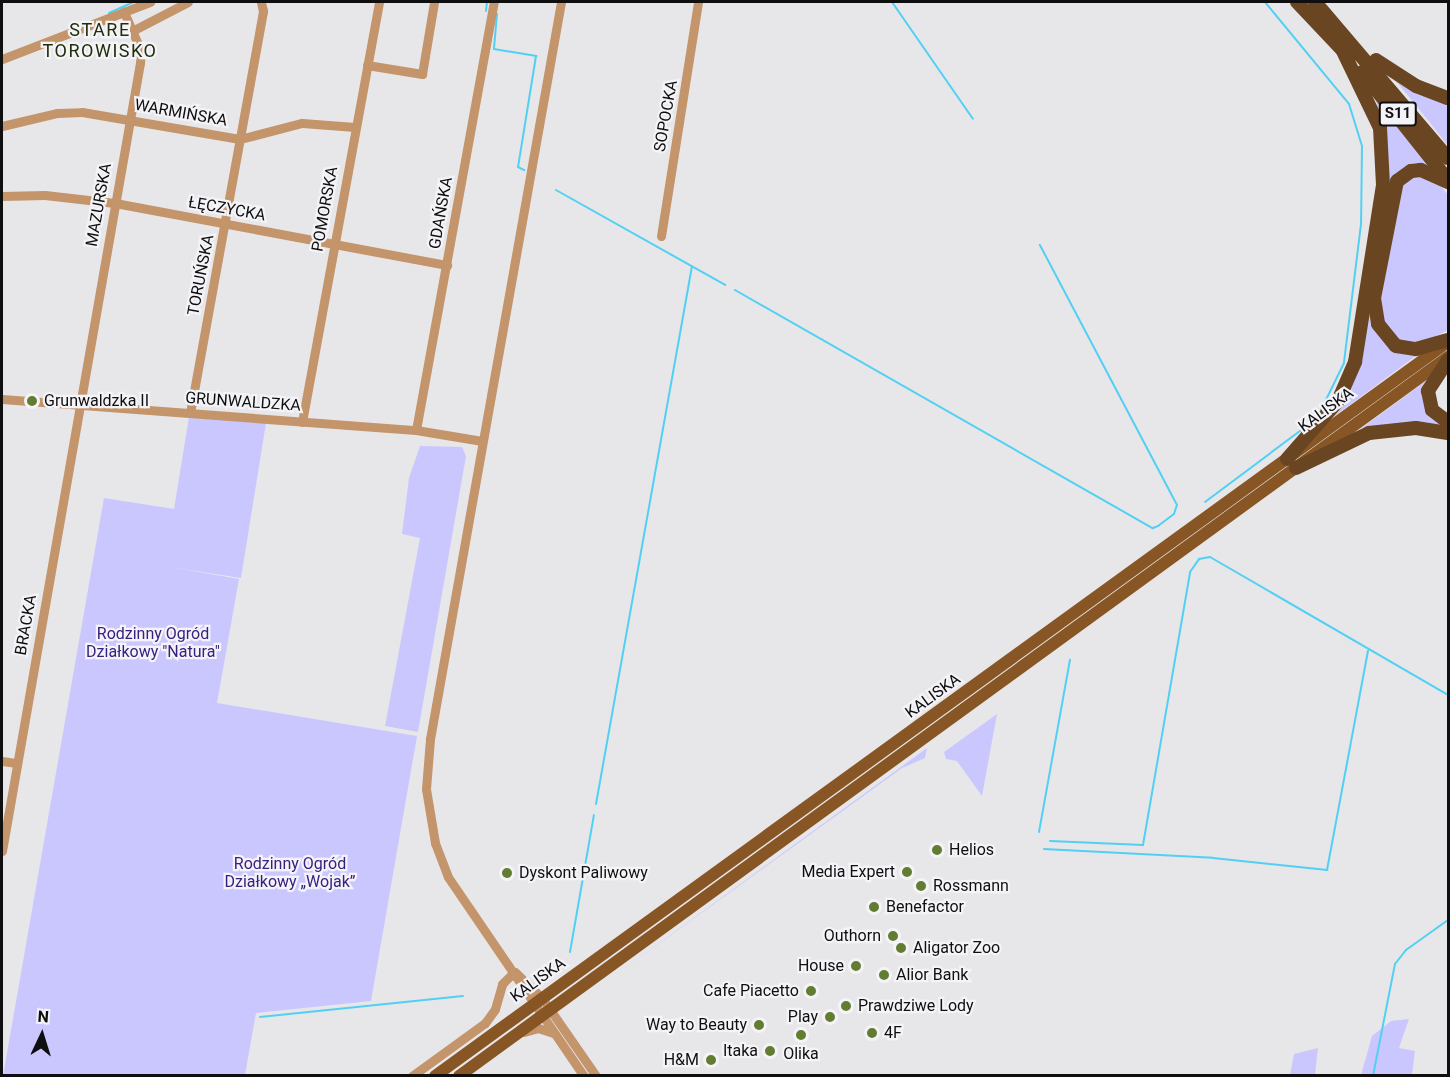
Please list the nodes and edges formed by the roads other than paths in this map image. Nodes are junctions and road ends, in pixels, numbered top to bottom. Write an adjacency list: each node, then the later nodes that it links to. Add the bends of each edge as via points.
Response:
1 (150, 2): 11 (street)
2 (188, 2): 12 (street)
3 (261, 2): 20 (street, TORUŃSKA, via 263,11)
4 (379, 2): 15 (street, POMORSKA)
5 (434, 2): 15 (street, via 422,74)
6 (494, 2): 28 (street, GDAŃSKA)
7 (561, 2): 38 (street)
8 (698, 2): 26 (street, SOPOCKA)
9 (1297, 2): 13 (highway, S11)
10 (1315, 2): 13 (highway, S11)
11 (124, 12): 12 (street, MAZURSKA); 14 (street)
12 (132, 31): 17 (street, MAZURSKA, via 141,51)
13 (1346, 45): 16 (highway, via 1399,78); 21 (highway, S11); 22 (highway, S11); 39 (highway, via 1380,128 1383,185 1355,362 1338,401)
14 (2, 59)
15 (367, 64): 19 (street, POMORSKA)
16 (1449, 98)
17 (129, 119): 18 (street, WARMIŃSKA, via 73,112); 20 (street, WARMIŃSKA); 24 (street, MAZURSKA)
18 (2, 126)
19 (356, 127): 20 (street, WARMIŃSKA, via 302,123); 27 (street, POMORSKA)
20 (240, 139): 25 (street, TORUŃSKA)
21 (1449, 158)
22 (1449, 181): 29 (highway, via 1421,170 1411,171 1397,182 1374,298 1378,324 1396,346 1416,349)
23 (2, 196): 24 (street, ŁĘCZYCKA, via 45,195)
24 (114, 203): 25 (street, ŁĘCZYCKA); 32 (street, MAZURSKA)
25 (226, 224): 27 (street, ŁĘCZYCKA); 33 (street, TORUŃSKA)
26 (661, 236)
27 (334, 243): 28 (street, ŁĘCZYCKA); 34 (street, POMORSKA)
28 (447, 265): 36 (street, GDAŃSKA)
29 (1449, 341): 39 (main road, KALISKA)
30 (1449, 358): 35 (highway, via 1428,391 1432,410); 39 (main road, KALISKA)
31 (2, 399): 32 (street, GRUNWALDZKA)
32 (80, 405): 33 (street, GRUNWALDZKA); 41 (street, BRACKA)
33 (190, 413): 34 (street, GRUNWALDZKA)
34 (302, 422): 36 (street, GRUNWALDZKA)
35 (1449, 422)
36 (416, 430): 38 (street, GRUNWALDZKA)
37 (1449, 433): 39 (highway, via 1416,428 1369,433)
38 (482, 441): 43 (street, via 429,748 426,797 435,843 448,877)
39 (1291, 464): 44 (main road, KALISKA); 45 (main road, KALISKA)
40 (2, 761): 41 (street)
41 (17, 763): 42 (street, BRACKA)
42 (2, 851)
43 (514, 972): 44 (street); 48 (street, KALISKA, via 502,984 495,1010 485,1023)
44 (537, 1001): 45 (street); 49 (main road, KALISKA)
45 (545, 1013): 46 (main road, KALISKA); 47 (street); 52 (street)
46 (517, 1033): 47 (street, via 538,1028); 50 (main road, KALISKA)
47 (553, 1033): 51 (street)
48 (412, 1076)
49 (435, 1076)
50 (459, 1076)
51 (584, 1076)
52 (596, 1076)

